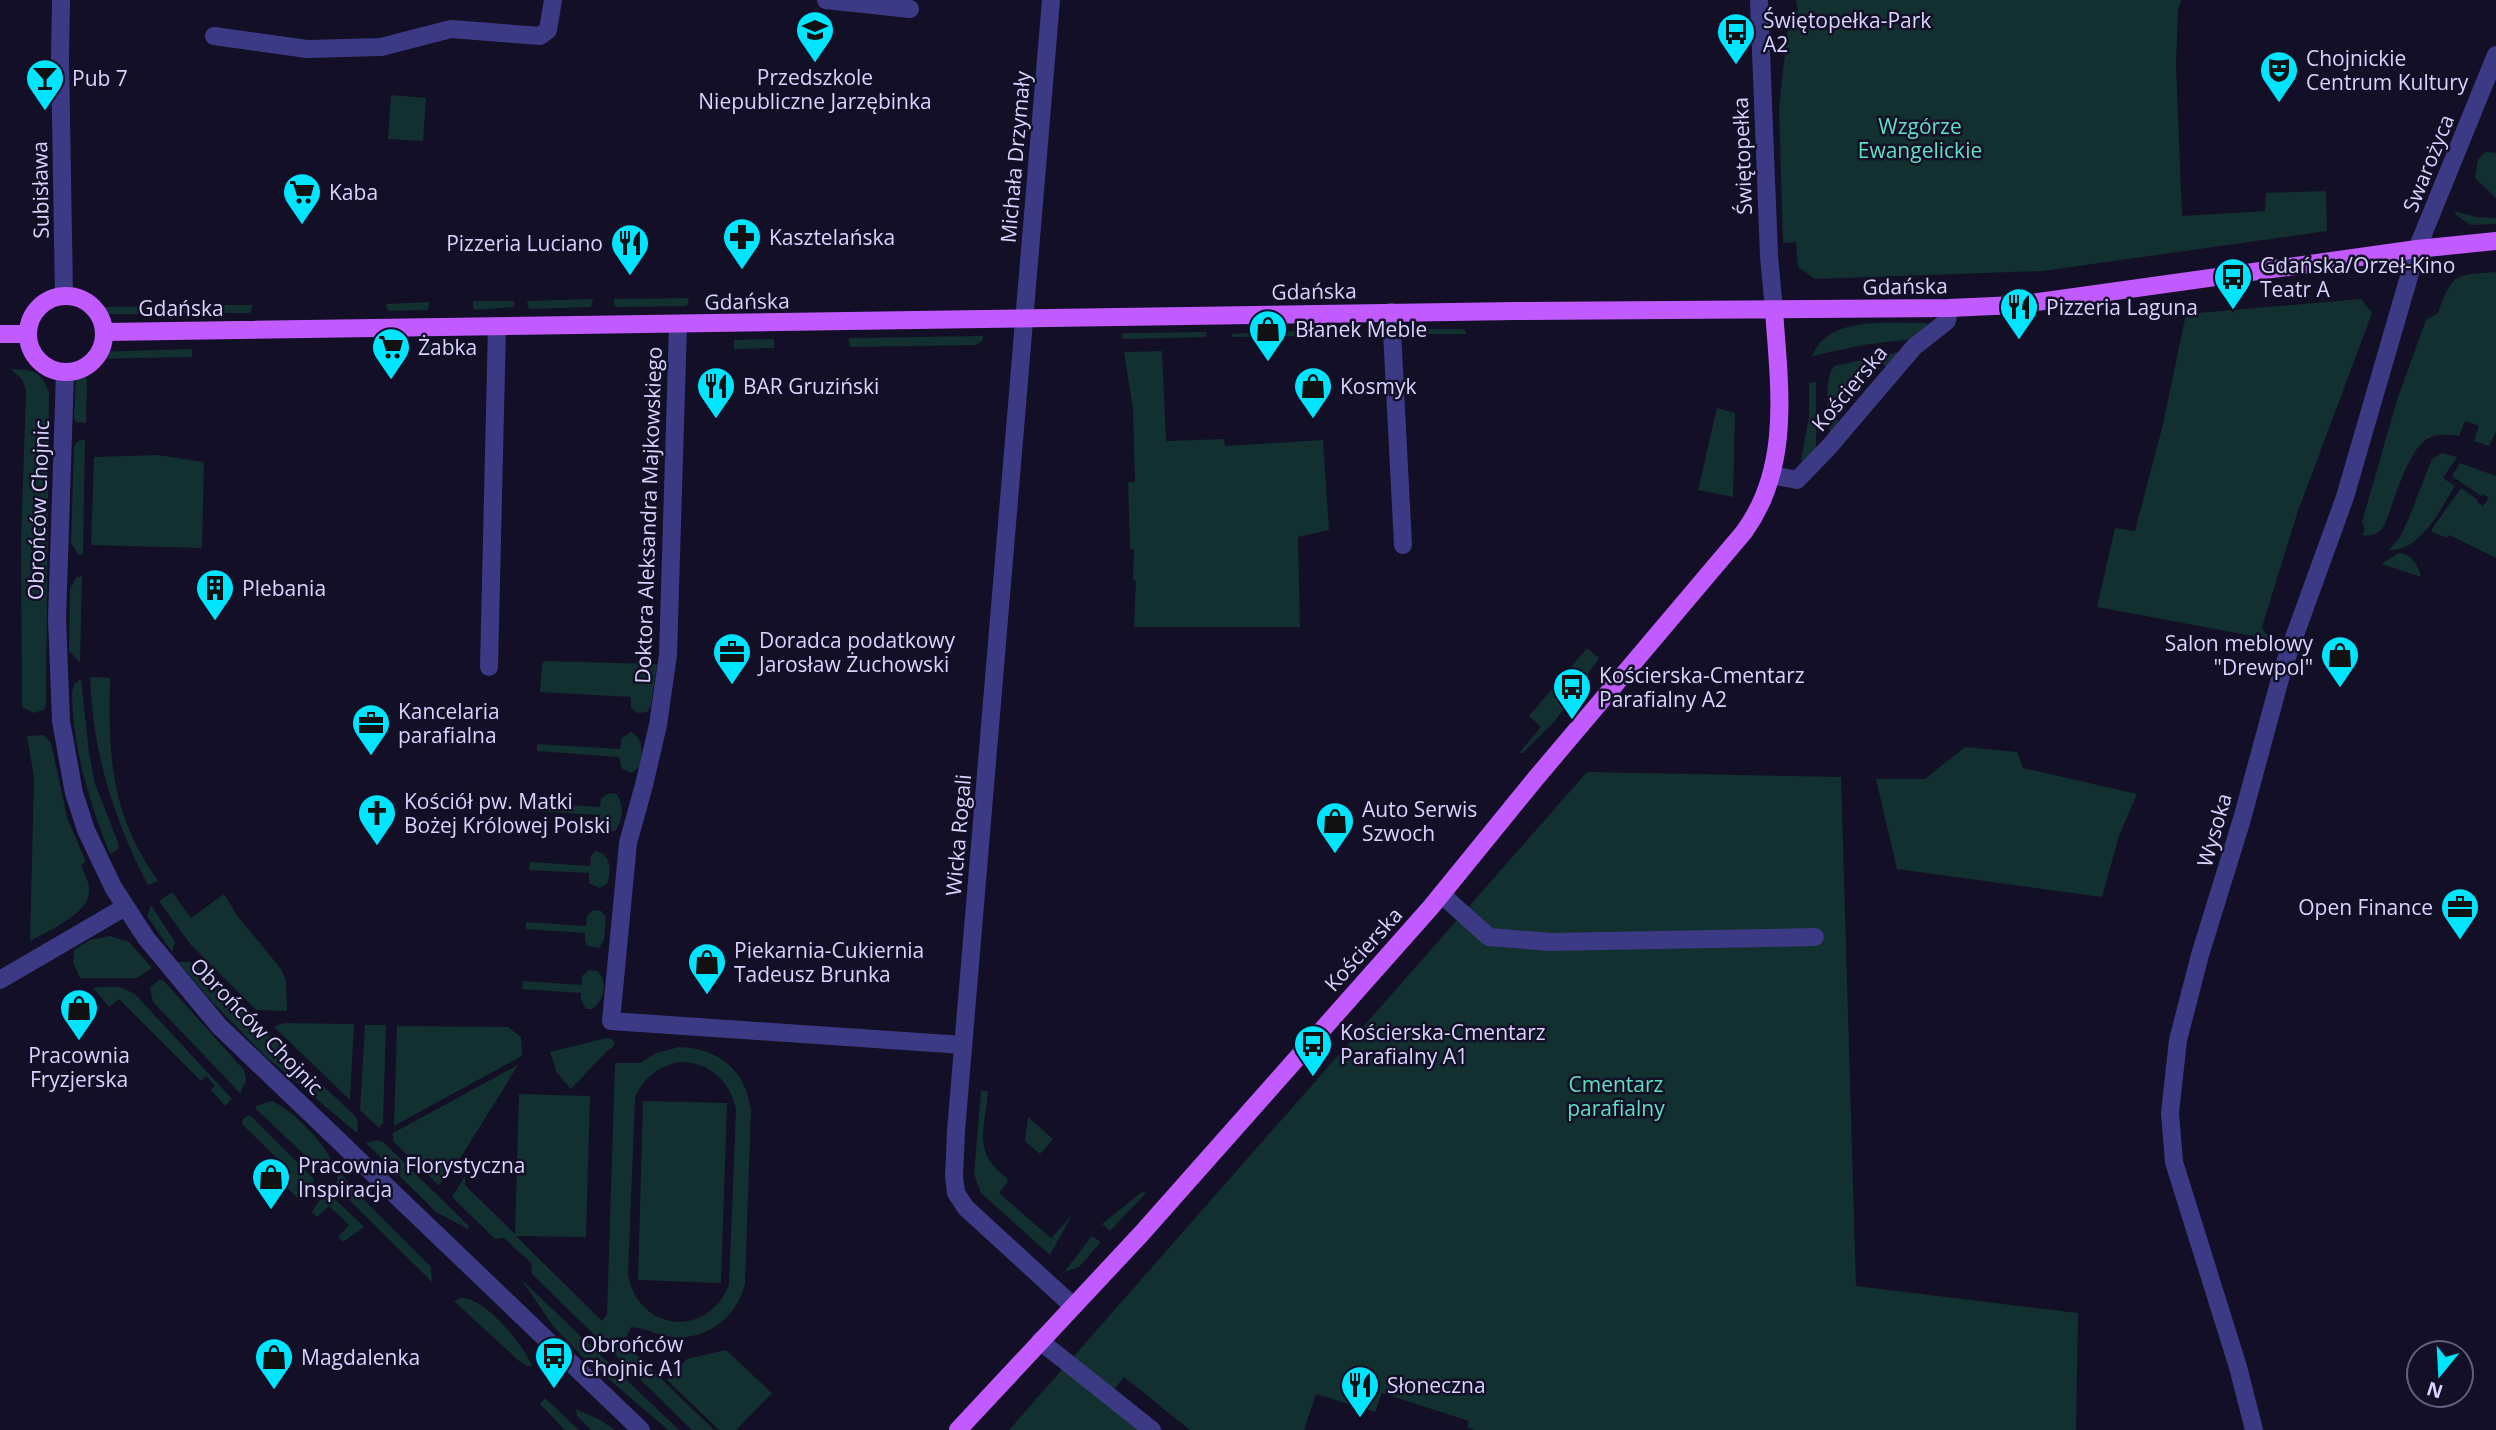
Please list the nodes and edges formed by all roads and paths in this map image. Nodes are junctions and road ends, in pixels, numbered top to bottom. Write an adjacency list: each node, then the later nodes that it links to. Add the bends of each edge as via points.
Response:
1 (61, 0): 11 (street, Subisława)
2 (553, 0): 7 (street, via 548,30 540,36 451,29 382,47 307,49)
3 (826, 0): 6 (street)
4 (1051, 0): 15 (street, Michała Drzymały)
5 (1759, 0): 13 (street, Świętopełka)
6 (910, 9)
7 (214, 36)
8 (2496, 55): 10 (street, Swarożyca)
9 (2496, 241): 10 (main road, Gdańska)
10 (2417, 249): 12 (main road, Gdańska, via 2017,305); 35 (street, Wysoka, via 2345,497 2284,667 2200,955 2174,1067 2170,1113 2174,1162)
11 (64, 296): 18 (main road, via 92,305); 20 (main road, via 38,308)
12 (1949, 308): 13 (main road, Gdańska); 22 (street, Kościerska, via 1947,321 1914,347 1797,480)
13 (1774, 310): 14 (main road, Gdańska); 22 (main road, Kościerska, via 1781,397)
14 (1391, 312): 15 (main road, Gdańska); 23 (street)
15 (1023, 319): 16 (main road, Gdańska); 29 (street, Wicka Rogali)
16 (678, 325): 17 (main road, Gdańska); 29 (street, Doktora Aleksandra Majkowskiego, via 668,655 658,725 628,844 611,1021)
17 (497, 326): 18 (main road, Gdańska); 24 (street)
18 (105, 332): 21 (main road, via 94,361)
19 (0, 334): 20 (main road)
20 (28, 334): 21 (main road, via 38,361)
21 (65, 373): 26 (street, Obrońców Chojnic, via 57,619 61,725 86,830)
22 (1772, 475): 25 (main road, Kościerska, via 1744,532)
23 (1403, 545)
24 (489, 667)
25 (1442, 895): 27 (street, via 1489,937 1550,942); 30 (main road, Kościerska)
26 (125, 907): 28 (street); 32 (street, Obrońców Chojnic, via 167,966 219,1026)
27 (1815, 937)
28 (0, 980)
29 (963, 1045): 30 (street, Wicka Rogali, via 956,1193 966,1208)
30 (1073, 1306): 31 (main road, Kościerska)
31 (1040, 1340): 33 (main road, Kościerska); 34 (street)
32 (641, 1430)
33 (958, 1430)
34 (1152, 1430)
35 (2254, 1430)

